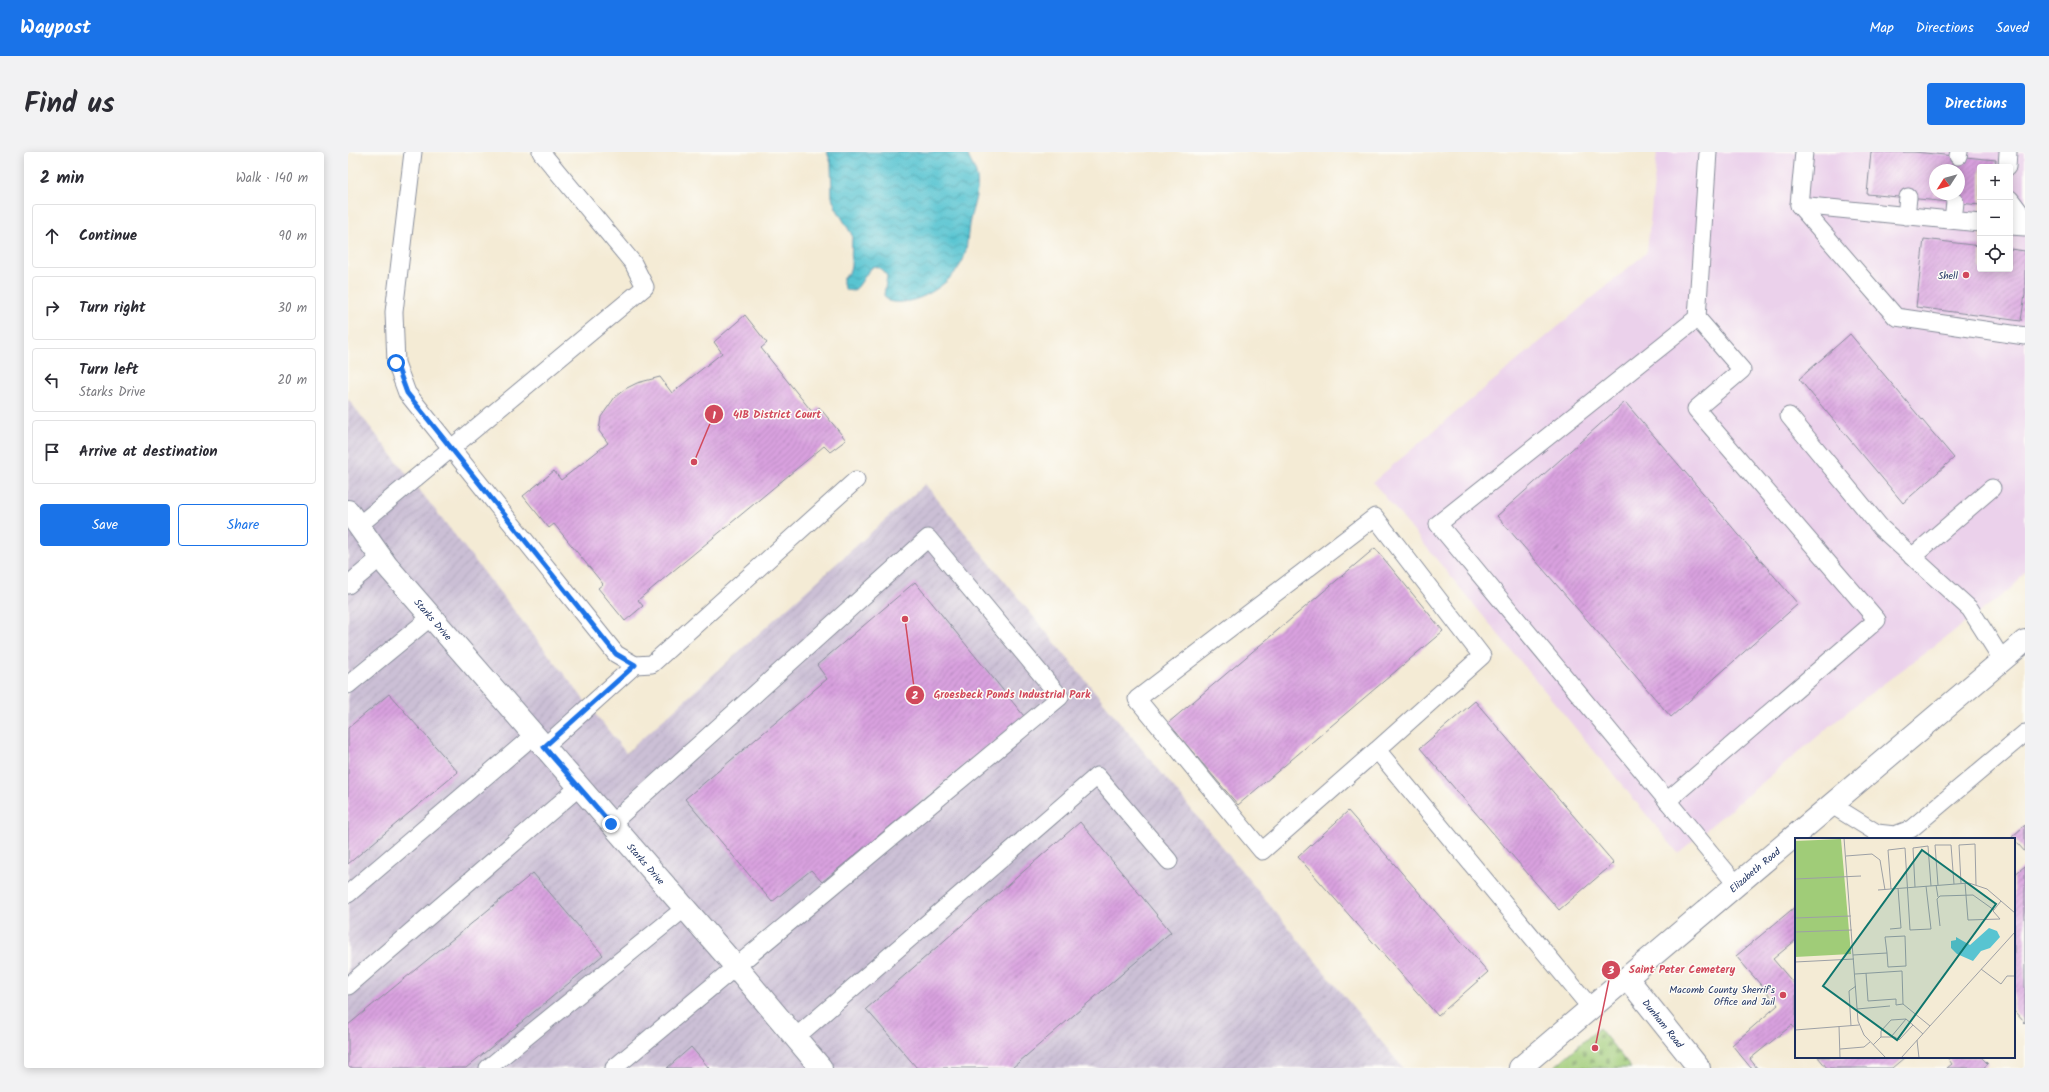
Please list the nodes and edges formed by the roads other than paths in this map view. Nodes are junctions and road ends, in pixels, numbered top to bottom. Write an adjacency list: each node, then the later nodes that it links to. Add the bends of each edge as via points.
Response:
1 (413, 152): 20 (lane, via 394,312 396,363 407,393)
2 (541, 152): 20 (lane, via 634,263 645,287)
3 (1708, 152): 17 (lane)
4 (1804, 152): 10 (lane)
5 (2008, 152): 6 (lane)
6 (2007, 164)
7 (1908, 197): 11 (lane)
8 (2011, 200): 12 (lane)
9 (1955, 202): 13 (lane)
10 (1799, 205): 11 (lane); 18 (lane, via 1896,317)
11 (1906, 216): 13 (lane)
12 (2025, 219)
13 (1953, 220): 14 (lane)
14 (1977, 223)
15 (2013, 226): 16 (lane)
16 (2025, 227)
17 (1697, 318): 36 (lane, via 1742,370 1696,409 1877,620); 36 (lane, via 1438,524)
18 (2025, 336)
19 (1788, 416): 24 (lane, via 1881,528)
20 (451, 447): 23 (lane); 30 (lane, via 616,654)
21 (856, 480): 30 (lane, via 652,664)
22 (1992, 488): 24 (lane)
23 (353, 518): 25 (street, Starks Drive)
24 (1912, 557): 29 (lane, via 1970,609)
25 (380, 558): 26 (lane); 27 (street, Starks Drive)
26 (348, 585)
27 (431, 617): 31 (lane); 33 (street, Starks Drive)
28 (2025, 641): 29 (street, Elizabeth Road)
29 (2003, 661): 37 (street, Elizabeth Road)
30 (635, 665): 33 (lane)
31 (348, 685)
32 (2025, 733): 37 (lane, via 1911,829 1895,835 1877,833)
33 (539, 741): 35 (street, Starks Drive); 41 (lane)
34 (1378, 750): 34 (lane, via 1482,656 1375,517 1137,699 1262,851); 46 (lane)
35 (579, 787): 38 (street, Starks Drive); 45 (lane)
36 (1667, 801): 40 (lane)
37 (1832, 805): 40 (street, Elizabeth Road)
38 (611, 824): 42 (street, Starks Drive); 43 (lane, via 928,538 1060,697)
39 (1169, 861): 47 (lane, via 1097,776)
40 (1737, 885): 44 (street, Elizabeth Road)
41 (348, 894)
42 (685, 908): 43 (street, Starks Drive); 48 (lane)
43 (737, 968): 47 (street, Starks Drive); 49 (lane)
44 (1627, 978): 46 (street, Elizabeth Road); 52 (street, Dunham Road)
45 (348, 986)
46 (1591, 1008): 51 (street, Elizabeth Road)
47 (796, 1037): 50 (street, Starks Drive)
48 (488, 1068)
49 (614, 1068)
50 (821, 1068)
51 (1520, 1068)
52 (1699, 1068)

